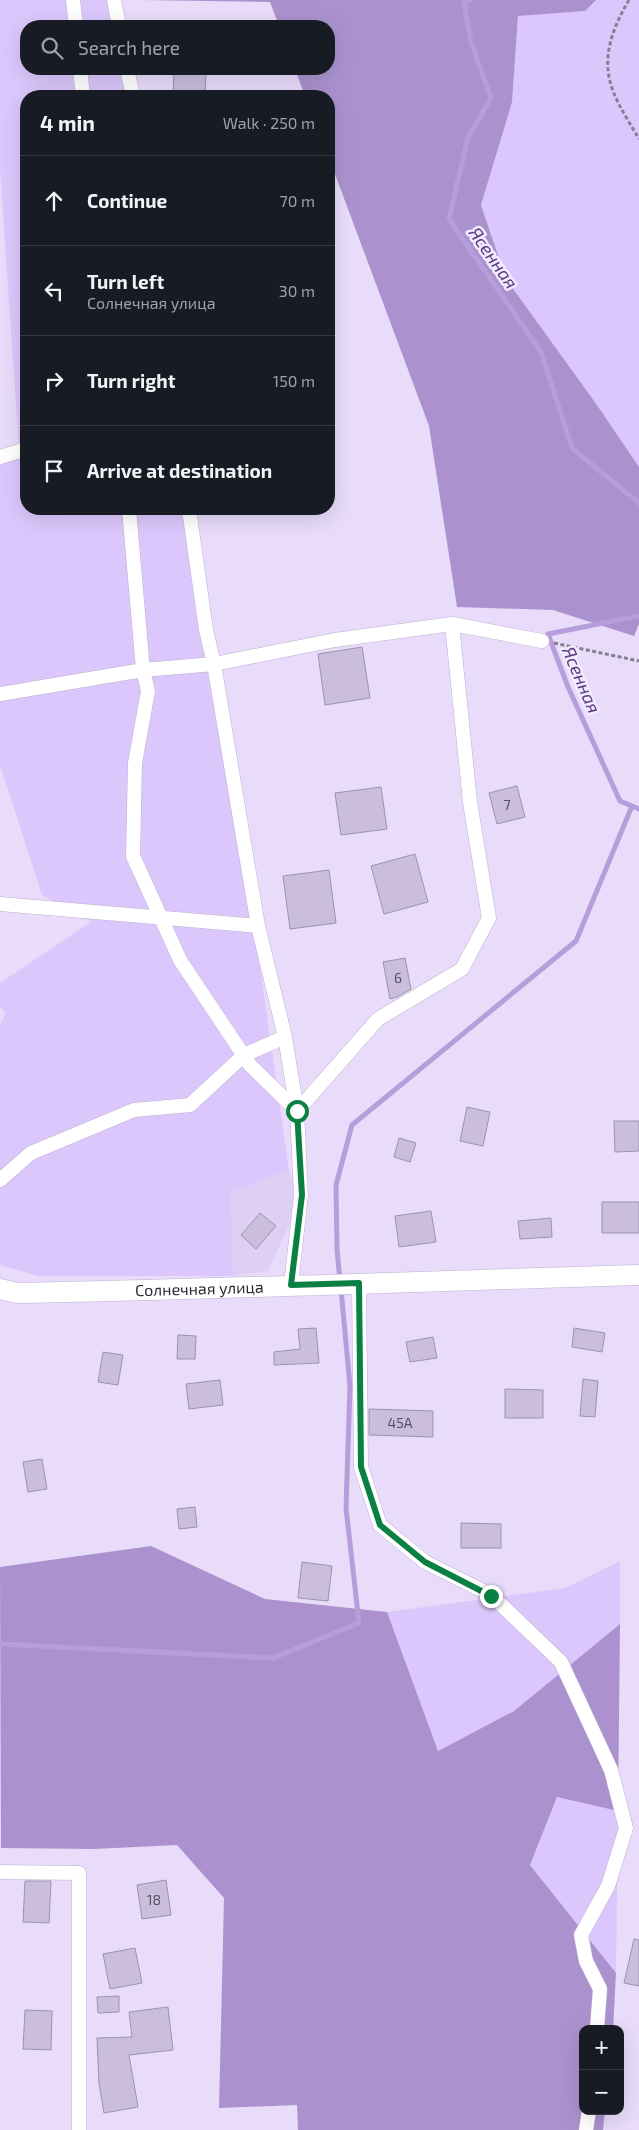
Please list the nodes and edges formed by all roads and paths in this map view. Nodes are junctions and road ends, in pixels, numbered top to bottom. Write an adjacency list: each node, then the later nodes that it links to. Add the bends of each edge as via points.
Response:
1 (73, 0): 4 (street)
2 (114, 0): 5 (street)
3 (629, 0): 10 (path, via 610,41 607,64 612,88)
4 (75, 20)
5 (118, 20)
6 (81, 75): 8 (street)
7 (128, 75): 9 (street)
8 (82, 90)
9 (132, 90)
10 (639, 139)
11 (20, 451): 12 (street)
12 (0, 457)
13 (130, 515): 20 (street)
14 (191, 515): 19 (street, via 206,630)
15 (452, 624): 16 (street); 19 (street, via 335,640); 27 (street, via 470,802 489,918 462,969 378,1019)
16 (542, 641)
17 (561, 645): 18 (path)
18 (639, 661)
19 (214, 664): 20 (street); 24 (street)
20 (143, 670): 21 (street); 23 (street, via 148,691 134,763 133,856)
21 (0, 694)
22 (0, 904): 23 (street)
23 (161, 918): 24 (street); 26 (street, via 180,960)
24 (258, 926): 25 (street)
25 (285, 1037): 26 (street); 27 (street)
26 (244, 1055): 27 (street); 28 (street, via 190,1105 134,1110 31,1154)
27 (297, 1111): 31 (street, via 302,1195)
28 (0, 1180)
29 (639, 1275): 30 (street, Солнечная улица)
30 (359, 1283): 31 (street, Солнечная улица); 34 (street, via 361,1467 380,1525 425,1562 491,1596 561,1662 612,1770 626,1828 608,1886 581,1935 586,1962 600,1989)
31 (291, 1285): 32 (street, Солнечная улица, via 27,1293)
32 (0, 1289)
33 (0, 1872): 36 (street, via 79,1873)
34 (597, 2025)
35 (588, 2115): 37 (street)
36 (79, 2130)
37 (586, 2130)

